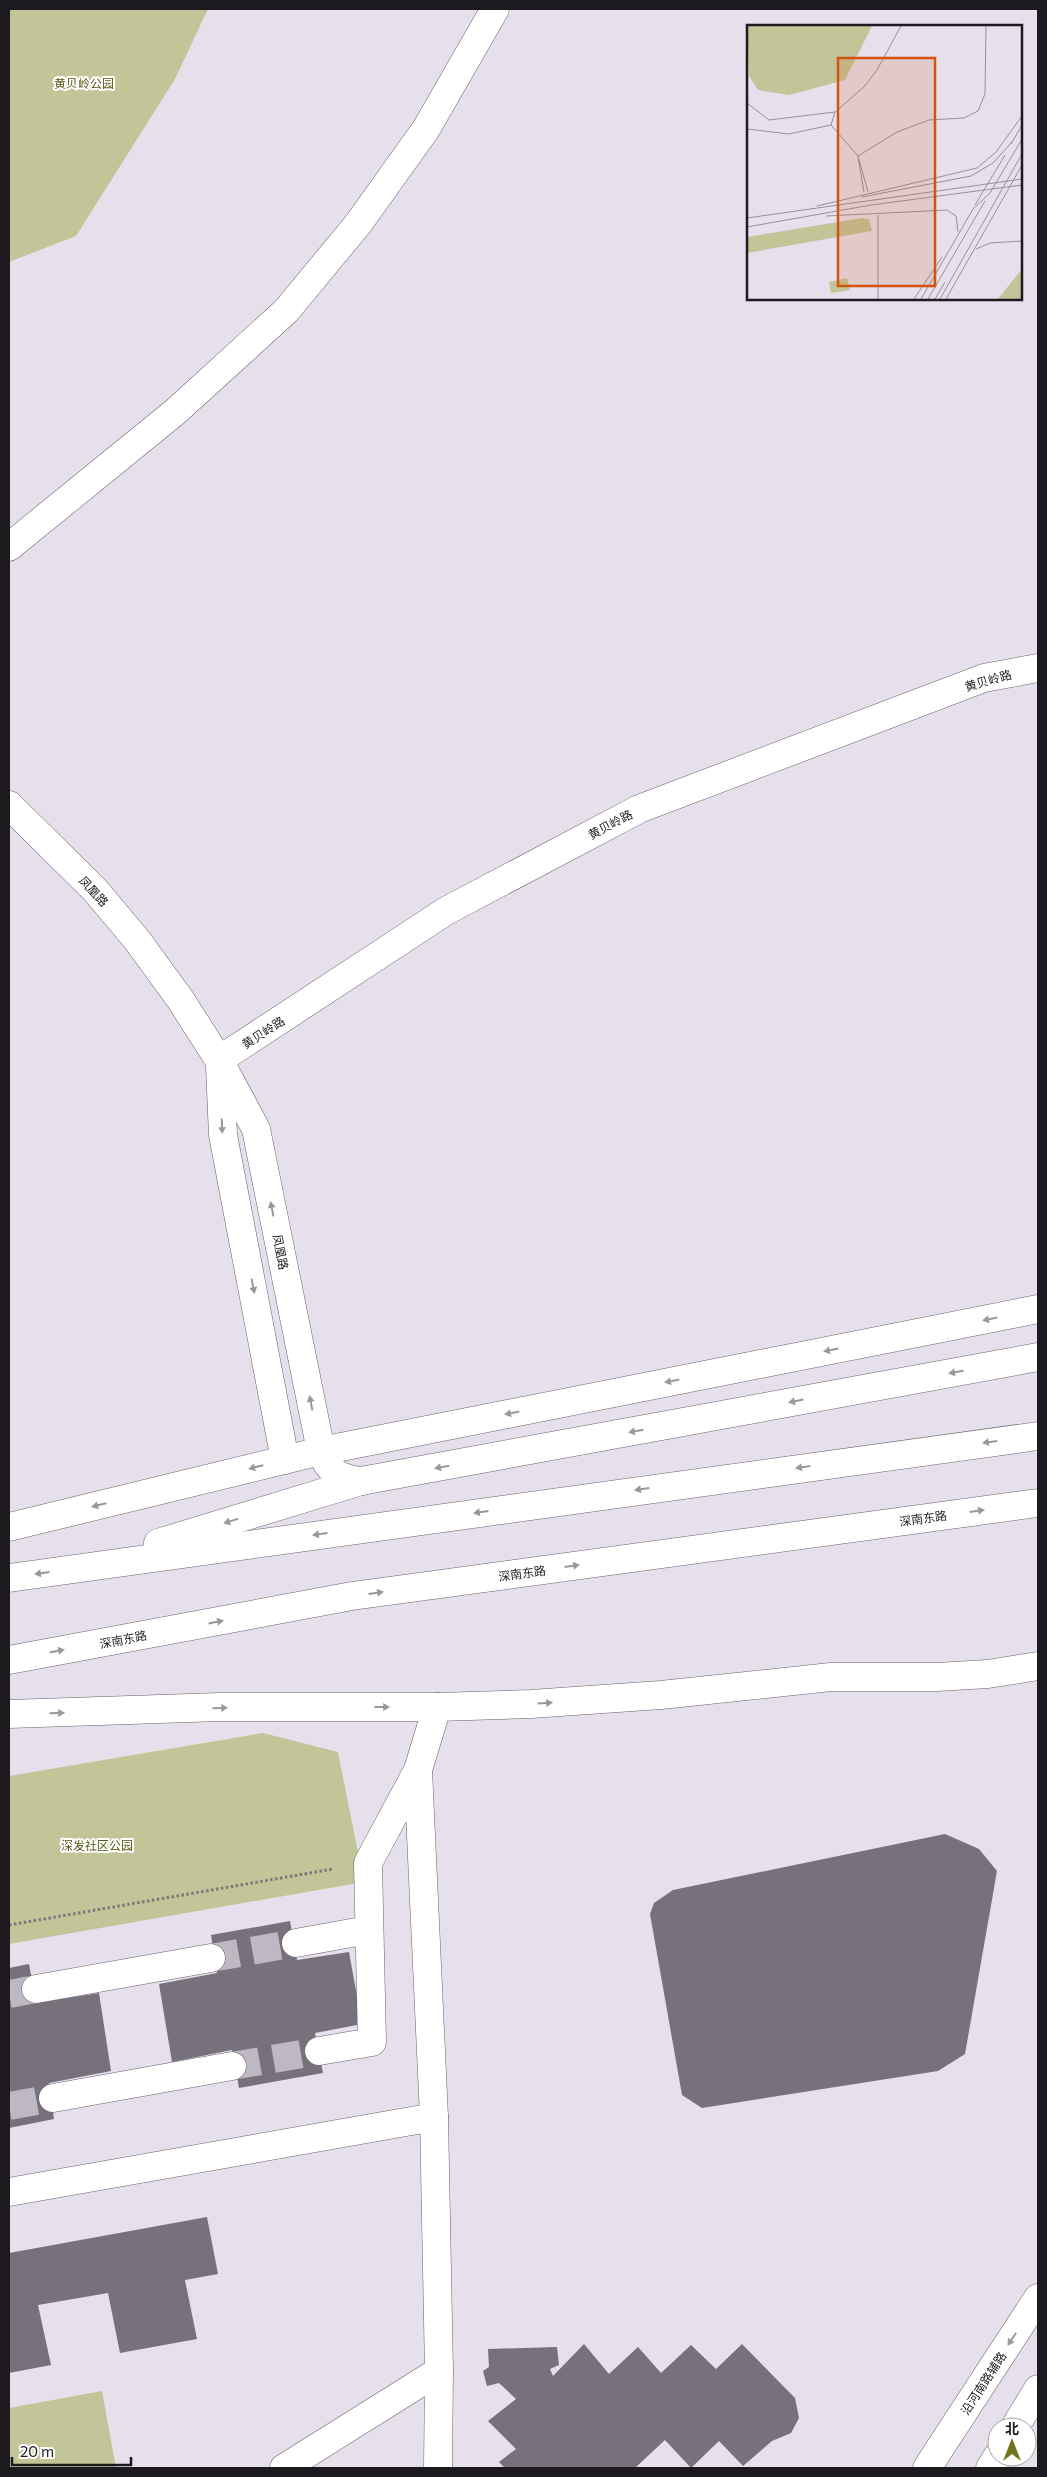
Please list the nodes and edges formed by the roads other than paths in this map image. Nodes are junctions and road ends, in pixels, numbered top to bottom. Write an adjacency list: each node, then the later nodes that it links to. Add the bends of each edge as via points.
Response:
1 (496, 9): 2 (main road, via 426,129 358,224 286,311 175,412)
2 (9, 547)
3 (1038, 668): 5 (main road, 黄贝岭路, via 984,678 639,809 446,911)
4 (9, 805): 5 (main road, 凤凰路, via 95,890 137,940)
5 (220, 1060): 9 (main road, 凤凰路, one-way to 5, via 256,1129); 10 (main road, one-way to 10, via 222,1136)
6 (1038, 1309): 9 (main road, one-way to 9)
7 (1038, 1357): 11 (main road, one-way to 11)
8 (1038, 1436): 14 (main road, one-way to 14)
9 (321, 1450): 10 (main road); 11 (main road, 凤凰路, via 326,1464 335,1474 346,1480)
10 (285, 1460): 13 (main road, one-way to 13)
11 (361, 1481): 14 (main road, one-way to 14)
12 (1038, 1503): 16 (main road, 深南东路, one-way to 12, via 352,1596)
13 (9, 1527)
14 (75, 1568): 15 (main road, one-way to 15)
15 (9, 1578)
16 (9, 1660)
17 (1038, 1666): 18 (main road, one-way to 17, via 660,1695 831,1677 988,1674)
18 (437, 1708): 19 (main road, one-way to 18, via 220,1708); 20 (main road)
19 (9, 1714)
20 (418, 1770): 21 (main road, via 368,1863); 28 (main road)
21 (368, 1930): 22 (main road); 25 (main road, via 372,2042)
22 (296, 1943)
23 (212, 1958): 24 (main road)
24 (36, 1989)
25 (320, 2051)
26 (232, 2066): 27 (main road)
27 (53, 2098)
28 (434, 2117): 29 (main road); 31 (main road)
29 (9, 2192)
30 (1038, 2298): 36 (main road, 沿河南路辅路, one-way to 36)
31 (439, 2371): 34 (main road); 35 (main road)
32 (1038, 2389): 33 (main road)
33 (1021, 2417)
34 (284, 2468)
35 (438, 2468)
36 (927, 2468)

